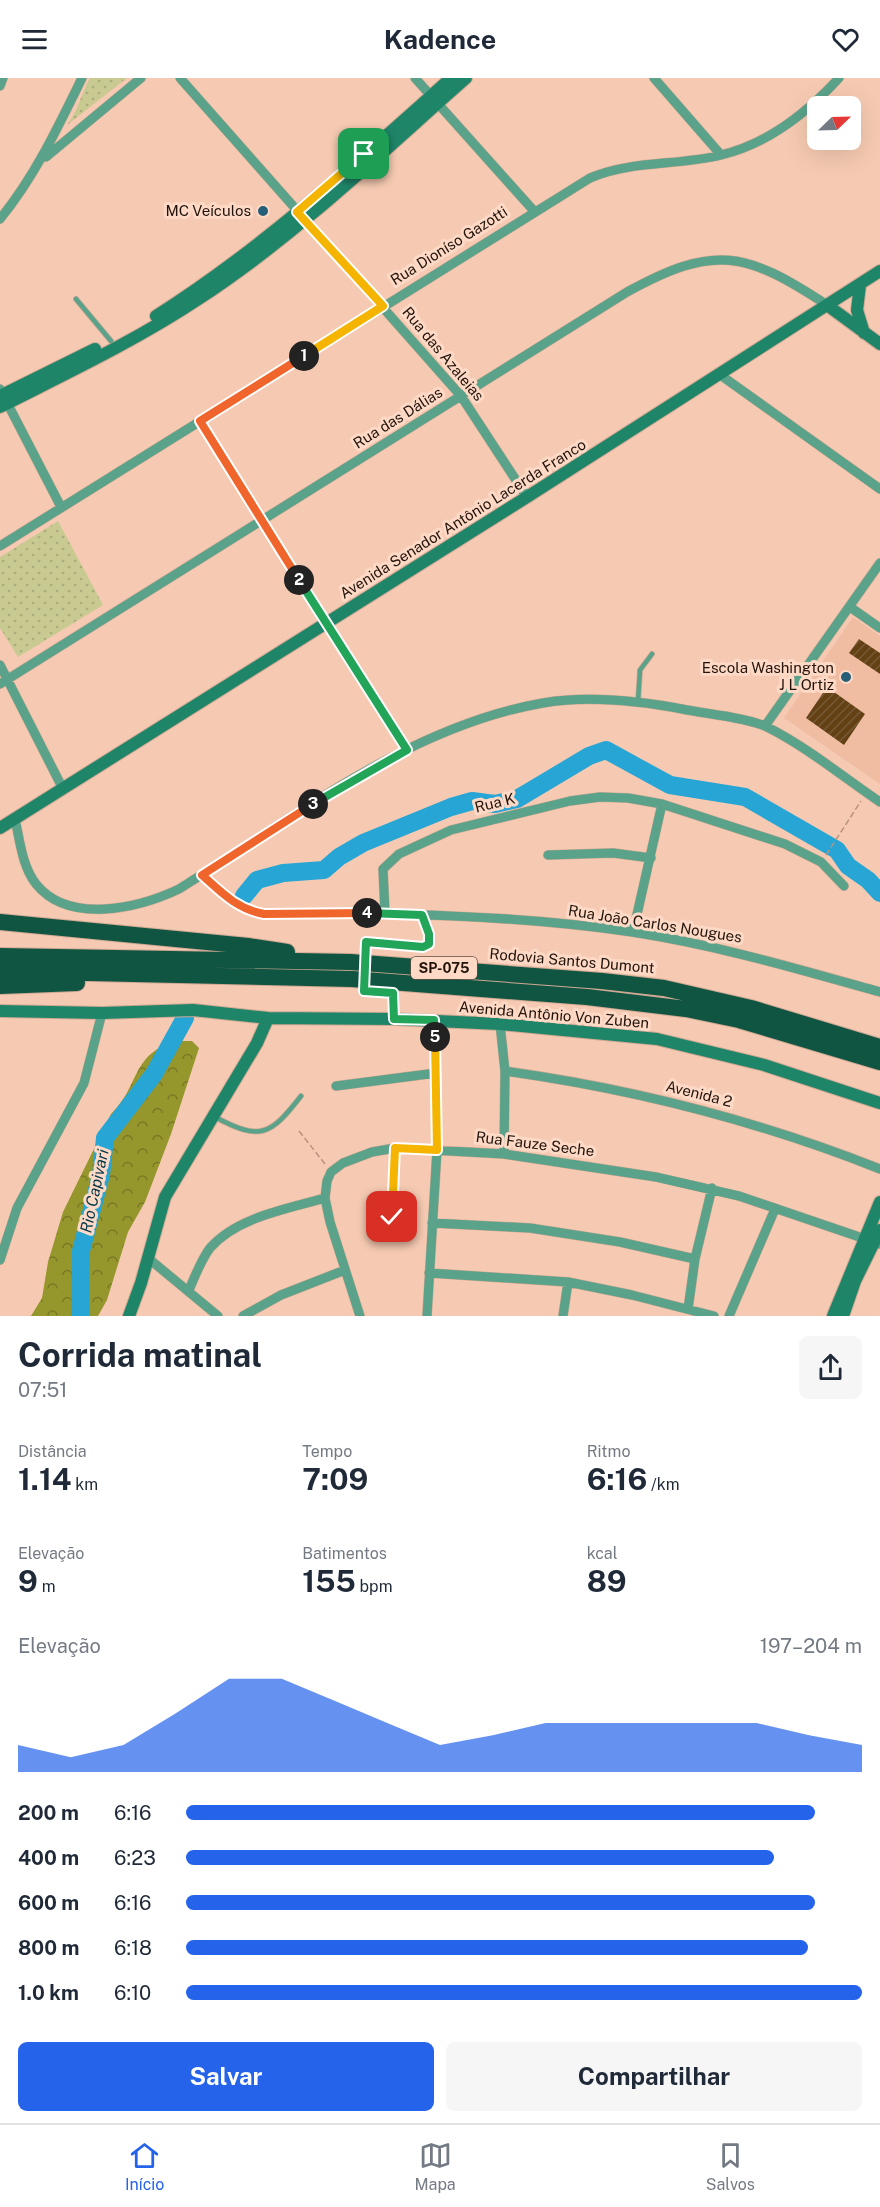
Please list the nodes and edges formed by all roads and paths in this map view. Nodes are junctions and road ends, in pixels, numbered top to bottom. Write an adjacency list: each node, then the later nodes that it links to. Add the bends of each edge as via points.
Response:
1 (3, 78): 10 (street)
2 (82, 78): 13 (street)
3 (141, 78): 13 (street)
4 (180, 78): 15 (street, Rua das Azaleias)
5 (415, 78): 11 (street)
6 (451, 78): 11 (street)
7 (466, 78): 11 (street)
8 (654, 78): 12 (street)
9 (839, 78): 12 (street, Rua Dioníso Gazotti, via 785,126)
10 (0, 86)
11 (434, 100): 14 (street); 15 (street)
12 (721, 155): 14 (street, Rua Dioníso Gazotti, via 600,174)
13 (39, 163): 16 (street)
14 (534, 211): 21 (street, Rua Dioníso Gazotti)
15 (301, 216): 21 (street, Rua das Azaleias); 23 (street, via 212,279); 27 (street, via 218,286 179,312)
16 (0, 219)
17 (880, 271): 18 (street, Avenida Senador Antônio Lacerda Franco)
18 (860, 285): 20 (street, Avenida Senador Antônio Lacerda Franco); 22 (street, via 857,310)
19 (76, 299): 23 (lane)
20 (827, 305): 22 (street); 25 (street, Avenida Senador Antônio Lacerda Franco); 26 (street, Rua das Dálias, via 762,267 728,261 688,262 627,292)
21 (383, 306): 26 (street, Rua das Azaleias); 28 (street, Rua Dioníso Gazotti)
22 (864, 333): 24 (street)
23 (111, 341): 27 (street)
24 (880, 344)
25 (719, 374): 29 (street); 30 (street, Avenida Senador Antônio Lacerda Franco)
26 (461, 396): 30 (street, Rua das Azaleias); 32 (street, Rua das Dálias)
27 (2, 398): 31 (street)
28 (200, 421): 31 (street, Rua Dioníso Gazotti); 32 (street)
29 (880, 489)
30 (527, 497): 36 (street, Avenida Senador Antônio Lacerda Franco)
31 (61, 507): 33 (street, Rua Dioníso Gazotti)
32 (263, 521): 36 (street); 40 (street, Rua das Dálias)
33 (0, 546)
34 (880, 563): 35 (street)
35 (850, 607): 37 (street); 42 (street)
36 (325, 623): 43 (street); 44 (street, Avenida Senador Antônio Lacerda Franco)
37 (880, 628)
38 (652, 654): 41 (lane, via 640,670)
39 (0, 665): 40 (street)
40 (4, 682): 44 (street)
41 (638, 702): 42 (street); 43 (street, via 582,700 513,709)
42 (765, 726): 45 (street)
43 (407, 750): 53 (street, via 304,809)
44 (63, 789): 48 (street, Avenida Senador Antônio Lacerda Franco)
45 (866, 793): 46 (street); 50 (path)
46 (880, 802)
47 (662, 804): 52 (street); 54 (street, Rua K, via 805,852); 55 (street, Rua K, via 600,796 451,830 388,863 382,878)
48 (15, 819): 49 (street, Avenida Senador Antônio Lacerda Franco); 53 (street, via 25,864 36,884 52,899 67,904 129,907 158,899)
49 (0, 828)
50 (829, 850)
51 (548, 855): 52 (street, via 612,853)
52 (651, 858): 58 (street)
53 (202, 875): 55 (street, via 249,911)
54 (844, 886)
55 (385, 913): 56 (street, Rua João Carlos Nougues)
56 (422, 915): 58 (street, Rua João Carlos Nougues); 64 (path, bridge, via 429,934 429,944 423,947 366,942 364,991)
57 (0, 922): 60 (highway, via 248,946)
58 (633, 932): 65 (street, Rua João Carlos Nougues, via 738,952)
59 (0, 956): 60 (highway, Rodovia Santos Dumont / SP-075)
60 (350, 962): 73 (highway, Rodovia Santos Dumont / SP-075, via 664,988 751,1008)
61 (0, 971): 62 (highway, SP-075)
62 (180, 974): 63 (highway); 74 (highway, SP-075, via 476,987 686,1009 765,1026)
63 (0, 987)
64 (374, 992)
65 (880, 992)
66 (393, 993): 70 (path)
67 (0, 1011): 68 (street, Avenida Antônio Von Zuben)
68 (102, 1013): 69 (street, Avenida Antônio Von Zuben, via 194,1010); 97 (street, via 84,1083 16,1208)
69 (268, 1018): 70 (street, Avenida Antônio Von Zuben); 80 (street)
70 (394, 1019): 71 (street, Avenida Antônio Von Zuben)
71 (434, 1020): 72 (street, Avenida Antônio Von Zuben); 76 (street)
72 (500, 1024): 75 (street); 79 (street, Avenida Antônio Von Zuben, via 657,1039 764,1065)
73 (880, 1047)
74 (880, 1062)
75 (505, 1071): 84 (street); 85 (street, Avenida 2, via 716,1112)
76 (436, 1073): 77 (street); 83 (street)
77 (336, 1086)
78 (301, 1096): 80 (lane, via 285,1116 259,1133 246,1132)
79 (880, 1103)
80 (212, 1116): 95 (street, via 165,1197)
81 (299, 1131): 86 (path)
82 (395, 1148): 83 (street, Rua Fauze Seche); 86 (street, Rua Fauze Seche, via 354,1158); 91 (lane)
83 (437, 1150): 84 (street, Rua Fauze Seche); 92 (street)
84 (504, 1154): 87 (street, Rua Fauze Seche)
85 (880, 1169)
86 (331, 1172): 88 (street)
87 (712, 1188): 90 (street, Rua Fauze Seche); 96 (street)
88 (325, 1198): 98 (street); 101 (street, via 250,1221 225,1234 210,1248)
89 (880, 1202): 94 (street)
90 (775, 1209): 94 (street, Rua Fauze Seche); 110 (street)
91 (392, 1217)
92 (432, 1223): 96 (street, via 530,1228); 99 (street)
93 (880, 1230): 94 (street)
94 (873, 1242): 111 (street); 112 (street)
95 (148, 1258): 101 (street); 103 (street)
96 (695, 1259): 102 (street)
97 (0, 1260)
98 (345, 1270): 105 (street, via 281,1295); 106 (street)
99 (429, 1273): 100 (street); 107 (street)
100 (568, 1282): 102 (street); 108 (street)
101 (189, 1290): 104 (street)
102 (688, 1309): 109 (street)
103 (129, 1316)
104 (218, 1316)
105 (243, 1316)
106 (360, 1316)
107 (427, 1316)
108 (563, 1316)
109 (714, 1316)
110 (729, 1316)
111 (833, 1316)
112 (843, 1316)

